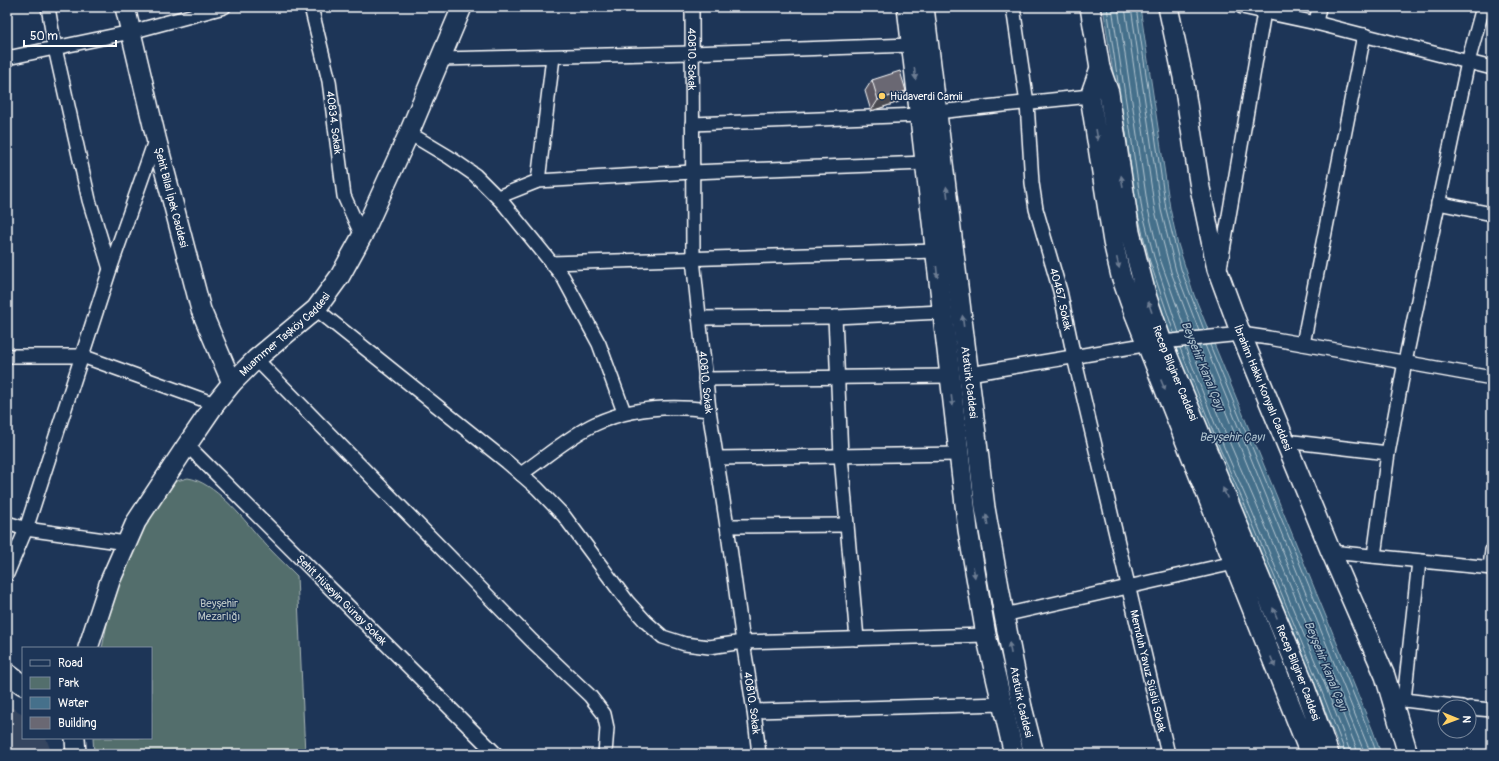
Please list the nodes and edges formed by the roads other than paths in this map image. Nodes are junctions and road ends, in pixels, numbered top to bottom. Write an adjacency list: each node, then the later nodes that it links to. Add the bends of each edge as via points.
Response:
1 (48, 7): 20 (street)
2 (125, 7): 17 (street, Şehit Bilal İpek Caddesi)
3 (224, 7): 17 (street)
4 (311, 7): 40 (street, 40834. Sokak, via 329,81 344,196)
5 (462, 7): 24 (street, Muammer Taşköy Caddesi)
6 (692, 7): 21 (street, 40810. Sokak)
7 (907, 7): 19 (street, Atatürk Caddesi)
8 (924, 7): 30 (street, Atatürk Caddesi)
9 (1013, 7): 29 (street, 40467. Sokak)
10 (1090, 7): 26 (street, Recep Bilginer Caddesi)
11 (1168, 7): 45 (street, İbrahim Hakkı Konyalı Caddesi, via 1183,76 1200,188)
12 (1242, 7): 15 (street)
13 (1319, 7): 16 (street)
14 (1483, 7): 25 (street)
15 (1264, 12): 16 (street); 45 (street)
16 (1316, 23): 18 (street)
17 (131, 32): 20 (street); 33 (street, Şehit Bilal İpek Caddesi)
18 (1364, 35): 25 (street); 52 (street)
19 (911, 45): 21 (street); 30 (street, Atatürk Caddesi, one-way to 30)
20 (55, 48): 23 (street); 44 (street, via 89,200)
21 (691, 53): 22 (street); 31 (street, 40810. Sokak)
22 (554, 57): 24 (street); 36 (street)
23 (7, 58)
24 (440, 59): 32 (street, Muammer Taşköy Caddesi)
25 (1468, 62): 27 (street); 38 (street)
26 (1100, 68): 28 (street, Recep Bilginer Caddesi); 51 (street, Recep Bilginer Caddesi, one-way to 26, via 1147,298 1130,232 1109,93)
27 (1492, 68)
28 (1090, 96): 29 (street); 51 (street, Recep Bilginer Caddesi, one-way to 51, via 1118,262 1130,302)
29 (1027, 103): 30 (street); 55 (street, 40467. Sokak, via 1036,209 1060,291)
30 (928, 114): 31 (street); 34 (street, Atatürk Caddesi); 58 (street, Atatürk Caddesi, one-way to 30)
31 (692, 124): 35 (street, 40810. Sokak)
32 (409, 133): 37 (street, via 475,175); 40 (street, Muammer Taşköy Caddesi)
33 (156, 138): 44 (street); 63 (street, Şehit Bilal İpek Caddesi, via 201,310)
34 (924, 163): 35 (street); 41 (street, Atatürk Caddesi)
35 (692, 172): 36 (street); 42 (street, 40810. Sokak)
36 (538, 181): 37 (street)
37 (498, 197): 43 (street)
38 (1438, 204): 39 (street); 57 (street)
39 (1492, 214)
40 (362, 236): 46 (street, Muammer Taşköy Caddesi, via 340,276)
41 (935, 251): 42 (street); 47 (street, Atatürk Caddesi, one-way to 47)
42 (693, 259): 43 (street); 49 (street, 40810. Sokak)
43 (551, 263): 66 (street, via 563,277 599,344)
44 (110, 269): 54 (street)
45 (1219, 274): 50 (street, İbrahim Hakkı Konyalı Caddesi)
46 (316, 310): 56 (street, Muammer Taşköy Caddesi); 73 (street)
47 (942, 312): 48 (street); 59 (street, Atatürk Caddesi)
48 (836, 317): 49 (street); 60 (street)
49 (699, 318): 62 (street, 40810. Sokak)
50 (1241, 334): 51 (street); 52 (street); 67 (street, İbrahim Hakkı Konyalı Caddesi)
51 (1155, 344): 55 (street); 81 (street, Recep Bilginer Caddesi, one-way to 51); 84 (street, Recep Bilginer Caddesi, one-way to 84)
52 (1303, 344): 57 (street)
53 (7, 356): 54 (street)
54 (82, 356): 64 (street); 77 (street)
55 (1074, 357): 58 (street); 87 (street, 40467. Sokak)
56 (256, 359): 63 (street, Muammer Taşköy Caddesi); 106 (street, via 532,641 590,696 604,714 607,728)
57 (1405, 362): 61 (street); 69 (street)
58 (969, 374): 88 (street, Atatürk Caddesi, one-way to 58, via 985,508)
59 (949, 376): 60 (street); 70 (street, Atatürk Caddesi, one-way to 70)
60 (838, 377): 62 (street); 71 (street)
61 (1492, 378)
62 (705, 379): 65 (street, 40810. Sokak)
63 (232, 383): 64 (street, Muammer Taşköy Caddesi)
64 (215, 404): 68 (street, Muammer Taşköy Caddesi)
65 (709, 410): 66 (street, via 660,407); 72 (street, 40810. Sokak)
66 (624, 412): 73 (street, via 594,424)
67 (1285, 441): 69 (street); 80 (street, İbrahim Hakkı Konyalı Caddesi)
68 (187, 446): 78 (street, Muammer Taşköy Caddesi, via 136,522); 105 (street, Şehit Hüseyin Günay Sokak)
69 (1388, 453): 82 (street)
70 (958, 454): 71 (street); 89 (street, Atatürk Caddesi, one-way to 89)
71 (841, 456): 72 (street); 75 (street)
72 (717, 458): 76 (street, 40810. Sokak)
73 (521, 474): 91 (street, via 564,516 627,600 646,622 664,637 686,644 709,647)
74 (7, 523): 77 (street)
75 (847, 525): 76 (street); 90 (street)
76 (727, 526): 91 (street, 40810. Sokak)
77 (26, 529): 78 (street); 86 (street)
78 (126, 543): 92 (street, Muammer Taşköy Caddesi, via 110,581)
79 (1492, 550): 85 (street)
80 (1331, 552): 82 (street); 97 (street, İbrahim Hakkı Konyalı Caddesi)
81 (1250, 553): 84 (street); 112 (street, Recep Bilginer Caddesi, one-way to 81, via 1302,679)
82 (1374, 556): 83 (street)
83 (1419, 560): 85 (street); 97 (street)
84 (1234, 563): 87 (street); 111 (street, Recep Bilginer Caddesi, one-way to 111)
85 (1491, 568)
86 (7, 574)
87 (1129, 588): 88 (street); 110 (street, Memduh Yavuz Süslü Sokak)
88 (1004, 615): 109 (street, Atatürk Caddesi, one-way to 88)
89 (986, 635): 90 (street); 98 (street, Atatürk Caddesi)
90 (857, 639): 91 (street)
91 (743, 642): 102 (street, 40810. Sokak)
92 (88, 647)
93 (7, 673): 94 (street)
94 (22, 685)
95 (7, 686): 96 (street)
96 (22, 686)
97 (1398, 700): 99 (street); 113 (street, İbrahim Hakkı Konyalı Caddesi)
98 (1003, 704): 102 (street); 108 (street, Atatürk Caddesi)
99 (1437, 704)
100 (1477, 709): 101 (street)
101 (1492, 710)
102 (754, 711): 107 (street, 40810. Sokak)
103 (75, 739): 104 (street)
104 (76, 754)
105 (496, 754)
106 (605, 754)
107 (759, 754)
108 (1014, 754)
109 (1034, 754)
110 (1168, 754)
111 (1310, 754)
112 (1329, 754)
113 (1408, 754)

